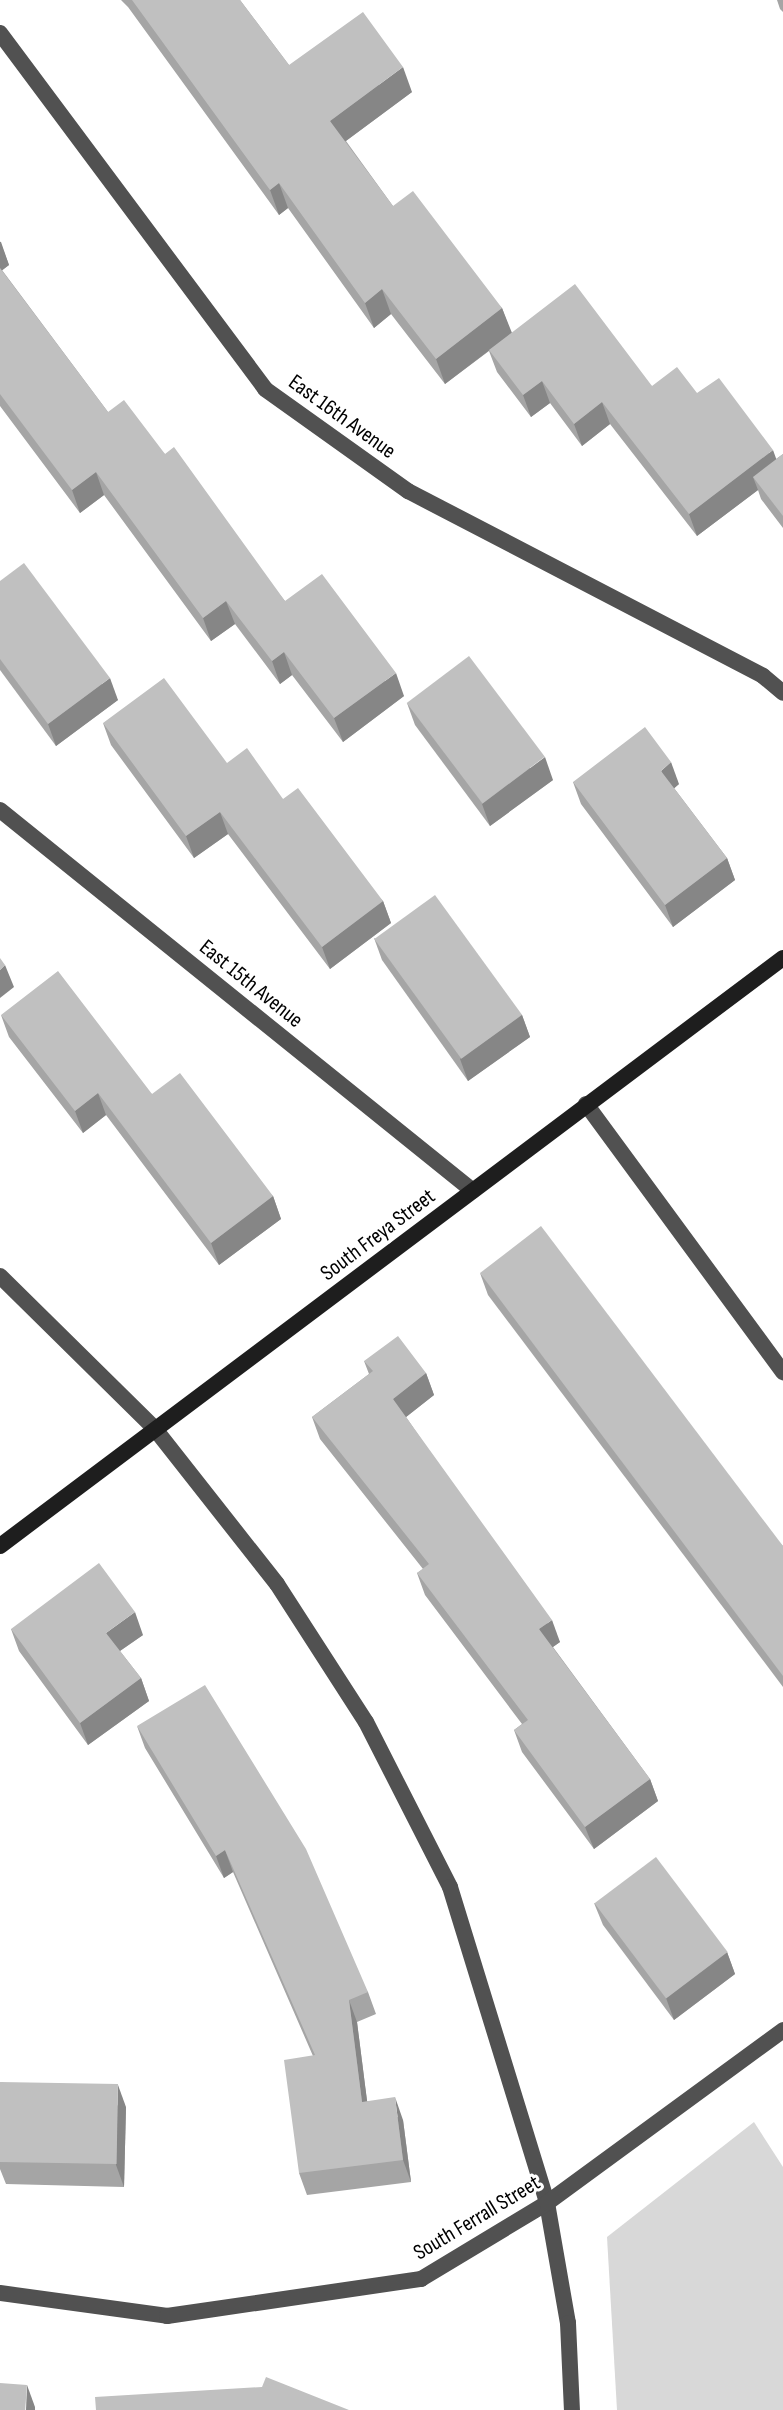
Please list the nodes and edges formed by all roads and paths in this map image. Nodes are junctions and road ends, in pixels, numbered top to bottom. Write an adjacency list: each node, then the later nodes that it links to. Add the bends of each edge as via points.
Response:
1 (0, 33): 2 (street, East 16th Avenue, via 265,389 408,491 763,676)
2 (783, 693)
3 (0, 810): 6 (street, East 15th Avenue)
4 (783, 958): 5 (main road, South Freya Street)
5 (586, 1104): 6 (main road, South Freya Street); 8 (street)
6 (473, 1191): 9 (main road, South Freya Street)
7 (0, 1276): 9 (street)
8 (783, 1372)
9 (155, 1429): 10 (main road, South Freya Street); 12 (street, via 277,1584 380,1749 450,1887)
10 (0, 1546)
11 (783, 2030): 12 (street, South Ferrall Street)
12 (547, 2203): 13 (street, South Ferrall Street, via 421,2279 167,2316); 14 (street, via 568,2323)
13 (0, 2293)
14 (572, 2410)

